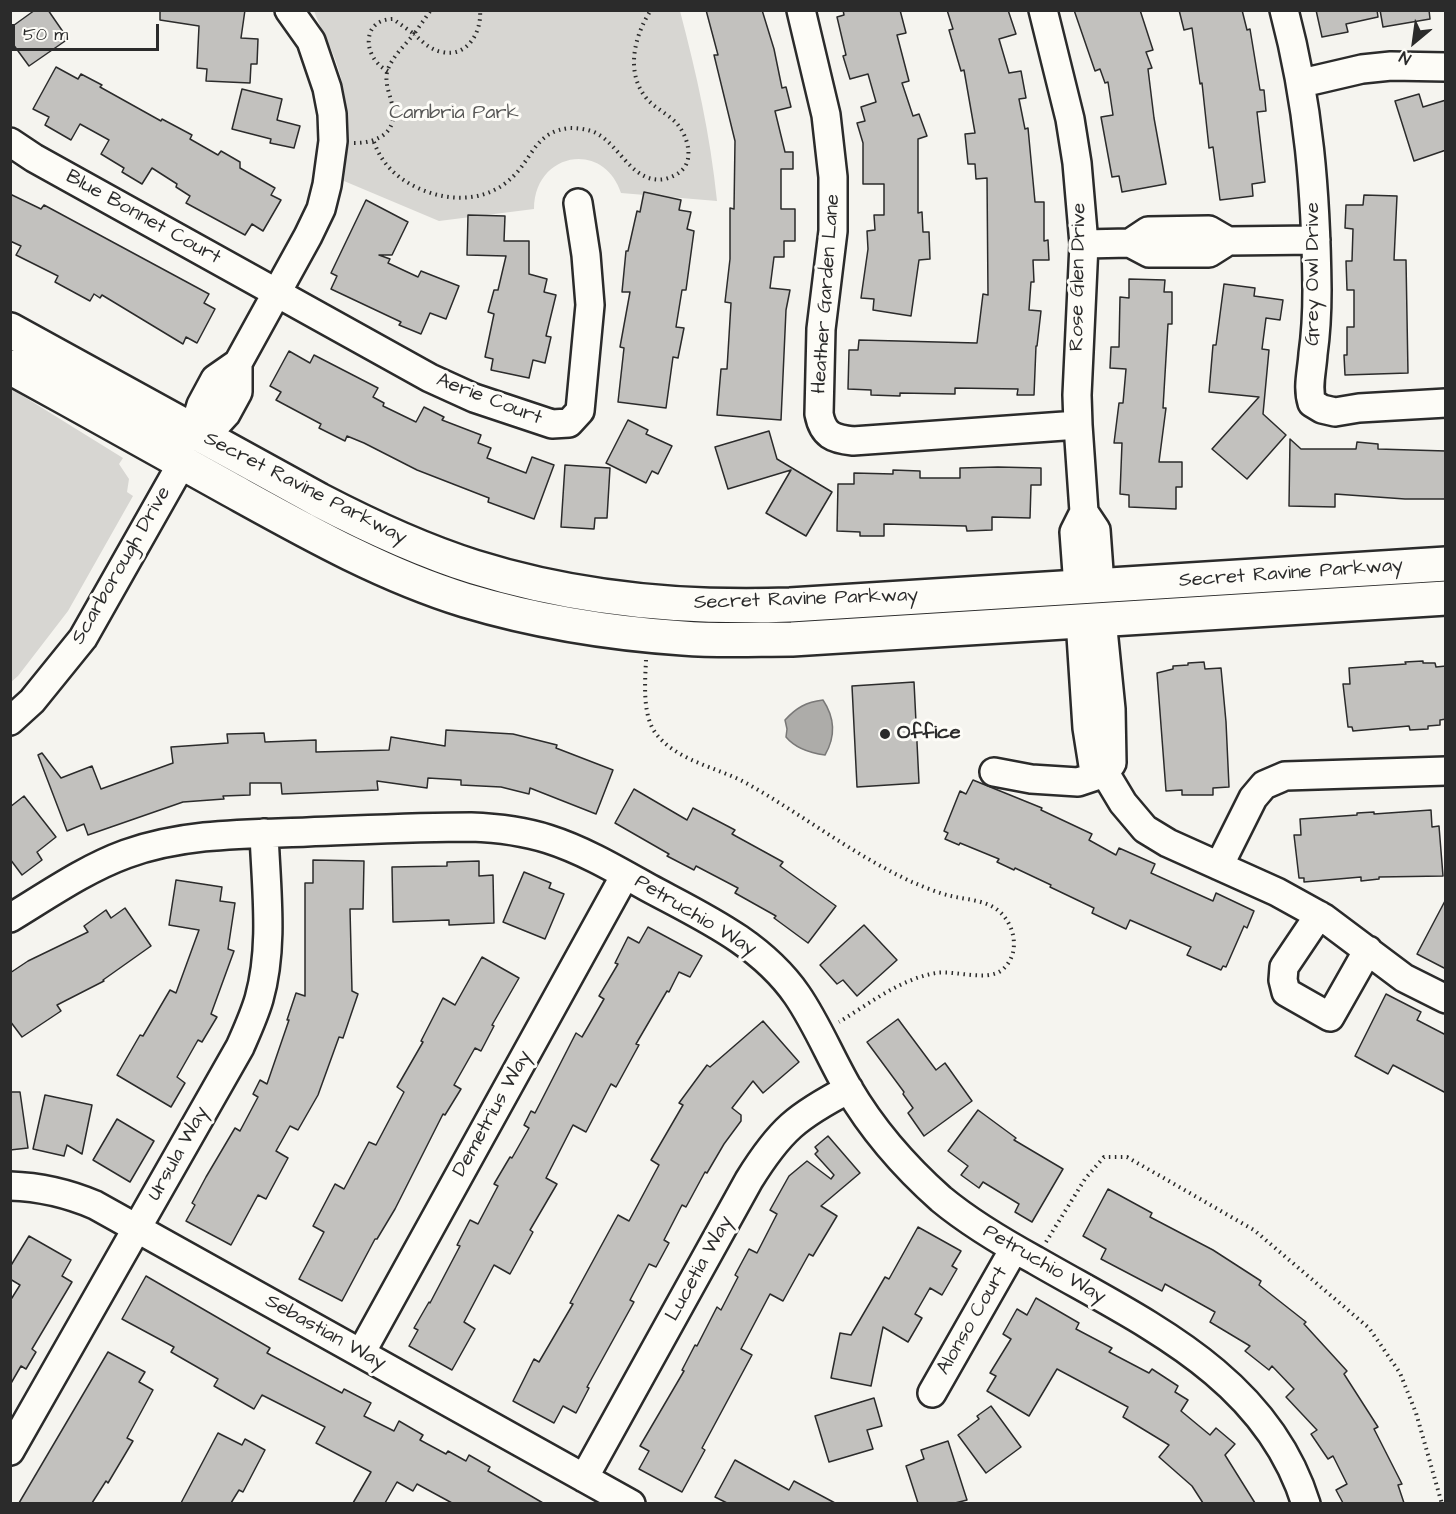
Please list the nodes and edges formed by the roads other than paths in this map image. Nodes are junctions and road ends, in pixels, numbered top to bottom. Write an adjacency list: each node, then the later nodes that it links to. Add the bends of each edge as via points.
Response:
1 (289, 10): 11 (street, via 311,41 319,62 332,114 333,141 321,209)
2 (801, 10): 15 (street, Heather Garden Lane, via 826,115 833,177 833,231 821,329 821,426 829,435 853,441)
3 (1043, 10): 10 (street, Rose Glen Drive, via 1070,119)
4 (1284, 10): 6 (street, Grey Owl Drive)
5 (1446, 67): 6 (street, via 1362,69)
6 (1302, 83): 9 (street, Grey Owl Drive, via 1312,158)
7 (10, 141): 11 (street, Blue Bonnet Court, via 33,158)
8 (578, 203): 11 (street, Aerie Court, via 590,305 580,411 568,423 552,424 451,388)
9 (1316, 240): 10 (street, via 1228,241 1209,253 1174,242 1149,253 1130,243); 14 (street, Grey Owl Drive, via 1317,293 1309,393 1312,403 1335,412)
10 (1084, 244): 15 (street, Rose Glen Drive)
11 (277, 293): 16 (street, via 238,363 238,392 226,414)
12 (10, 330): 16 (main road, Secret Ravine Parkway)
13 (10, 367): 17 (main road, Secret Ravine Parkway)
14 (1446, 403)
15 (1078, 425): 19 (street, Rose Glen Drive, via 1084,512 1074,532)
16 (199, 434): 17 (main road); 19 (main road, Secret Ravine Parkway, via 349,516 422,548 514,578 603,596 737,607)
17 (182, 463): 21 (main road, Secret Ravine Parkway, via 303,529 412,581 465,600 599,629 685,639 792,639); 22 (street, Scarborough Drive, via 83,638 32,701)
18 (1446, 564): 19 (main road, Secret Ravine Parkway)
19 (1089, 586): 21 (main road)
20 (1446, 598): 21 (main road, Secret Ravine Parkway)
21 (1091, 620): 25 (street, via 1087,728 1093,766)
22 (10, 721)
23 (1446, 771): 27 (street, via 1285,776 1264,785 1253,798)
24 (994, 772): 25 (street, via 1078,782)
25 (1105, 772): 27 (street, via 1123,803 1145,829)
26 (264, 833): 28 (street, Petruchio Way, via 498,828 549,839); 30 (street, Petruchio Way, via 183,839 126,854 72,880); 35 (street, Ursula Way, via 268,930 259,998 240,1047)
27 (1219, 866): 29 (street)
28 (625, 875): 33 (street, Petruchio Way, via 713,922 754,949 797,994); 37 (street, Demetrius Way)
29 (1318, 915): 31 (street); 31 (street, via 1284,967 1286,992 1330,1017)
30 (10, 918)
31 (1368, 950): 32 (street, via 1404,978)
32 (1446, 999)
33 (849, 1089): 36 (street, Petruchio Way, via 877,1130 924,1182 963,1216); 40 (street, Lucetia Way, via 790,1125 768,1150)
34 (10, 1186): 35 (street, Sebastian Way, via 73,1195)
35 (137, 1229): 37 (street, Sebastian Way); 39 (street, Ursula Way)
36 (1025, 1255): 38 (street, Alonso Court); 42 (street, Petruchio Way, via 1163,1334 1212,1368 1272,1432)
37 (361, 1353): 40 (street, Sebastian Way)
38 (932, 1393)
39 (10, 1451)
40 (584, 1478): 41 (street, Sebastian Way)
41 (631, 1503)
42 (1306, 1503)

